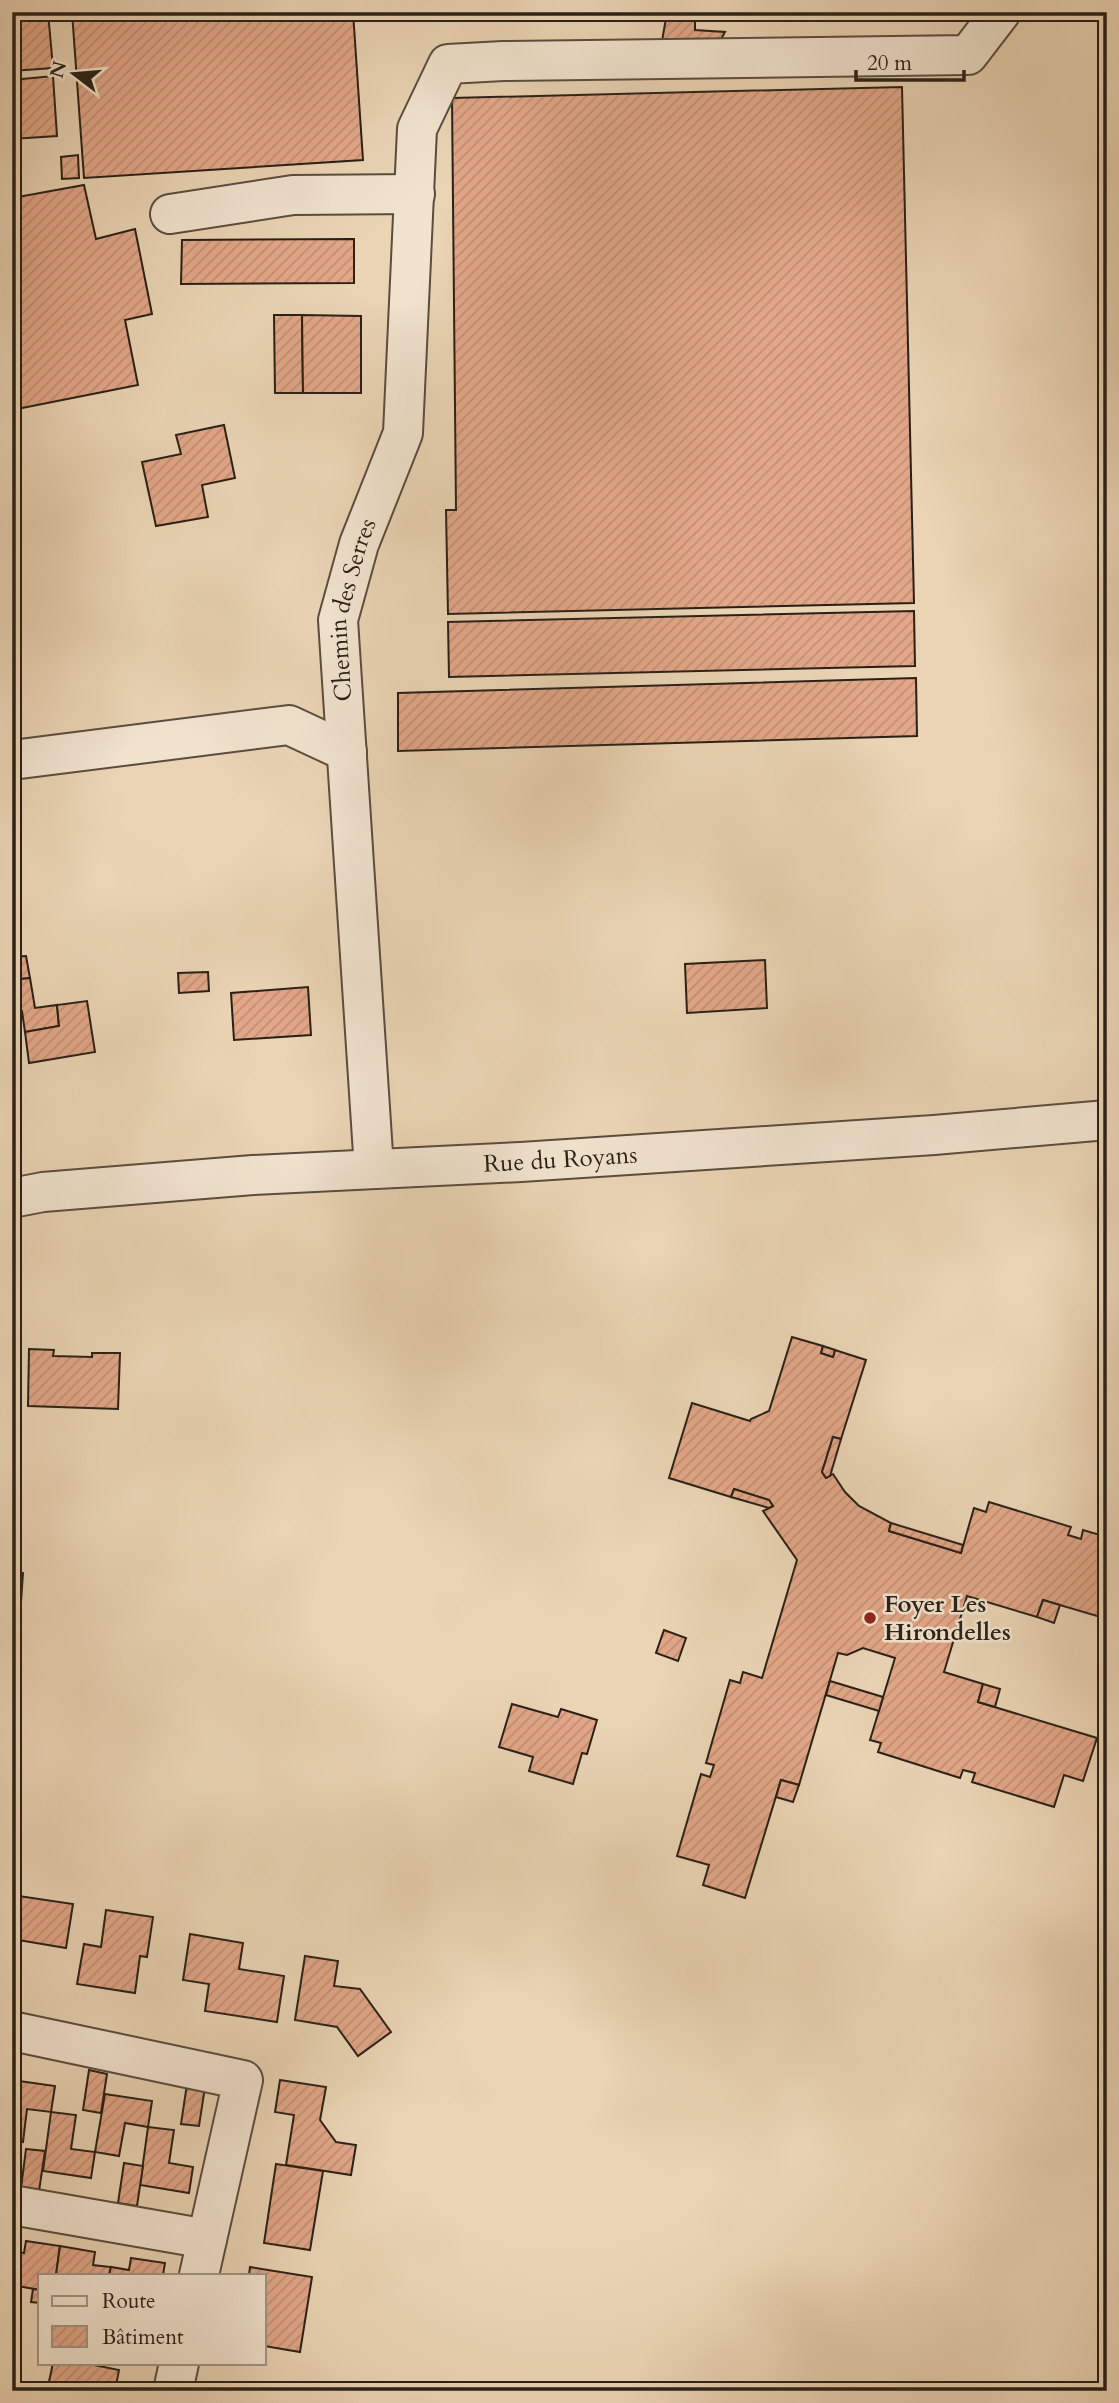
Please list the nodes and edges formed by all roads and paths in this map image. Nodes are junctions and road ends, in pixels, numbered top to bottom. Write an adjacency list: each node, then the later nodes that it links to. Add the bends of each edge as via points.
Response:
1 (1001, 12): 2 (street, Chemin des Serres, via 968,55 448,64 417,129)
2 (415, 194): 3 (street, via 293,195); 4 (street, Chemin des Serres, via 403,433 359,544 338,620)
3 (170, 214)
4 (347, 752): 5 (street, via 289,725); 7 (street, Chemin des Serres)
5 (12, 760)
6 (1107, 1120): 7 (street, Rue du Royans)
7 (374, 1169): 8 (street, Rue du Royans, via 253,1175)
8 (12, 1198)
9 (12, 2031): 11 (street, via 243,2080)
10 (12, 2205): 11 (street)
11 (207, 2239): 12 (street)
12 (199, 2274)
13 (179, 2364): 14 (street)
14 (173, 2391)

